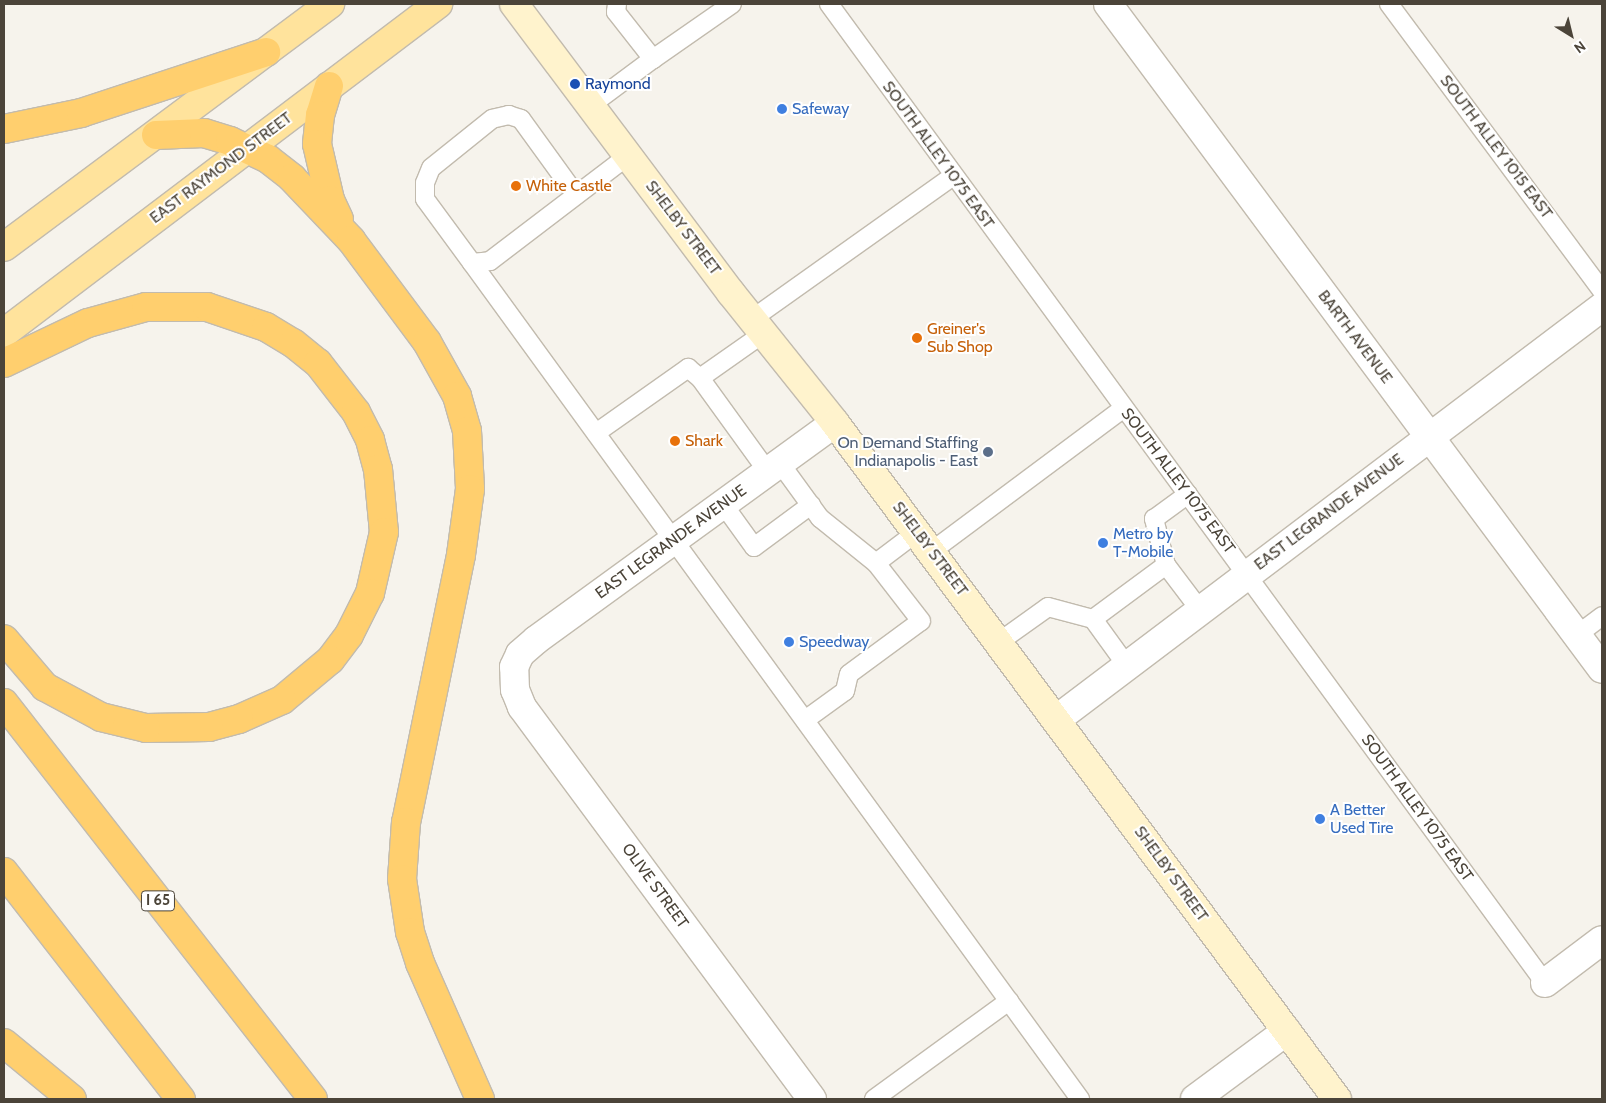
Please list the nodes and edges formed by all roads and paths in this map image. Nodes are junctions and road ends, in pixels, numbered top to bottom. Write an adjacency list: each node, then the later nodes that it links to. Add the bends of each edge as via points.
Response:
1 (330, 4): 9 (main road)
2 (438, 4): 11 (main road, EAST RAYMOND STREET)
3 (514, 4): 12 (main road, SHELBY STREET)
4 (617, 4): 10 (lane, via 616,12)
5 (732, 4): 10 (lane)
6 (829, 4): 17 (lane, SOUTH ALLEY 1075 EAST)
7 (1108, 4): 31 (street, BARTH AVENUE)
8 (1389, 4): 22 (lane, SOUTH ALLEY 1015 EAST)
9 (266, 52): 13 (highway, via 82,113); 14 (main road)
10 (653, 59): 12 (lane)
11 (329, 86): 15 (main road, EAST RAYMOND STREET); 19 (highway, via 316,144 330,200)
12 (591, 105): 16 (main road, SHELBY STREET)
13 (4, 129)
14 (156, 135): 15 (highway, via 204,133); 20 (main road)
15 (248, 148): 19 (highway, via 292,178); 25 (main road, EAST RAYMOND STREET)
16 (629, 155): 18 (lane); 24 (main road, SHELBY STREET)
17 (953, 176): 24 (lane); 28 (lane, SOUTH ALLEY 1075 EAST)
18 (576, 195): 21 (lane, via 490,261); 21 (lane, via 521,119 509,115 492,119 431,168 425,183 425,199)
19 (351, 240): 62 (highway, via 441,366 457,396 467,431 470,489 461,555 406,822 402,879 410,932 420,963)
20 (4, 247)
21 (472, 262): 30 (lane)
22 (1602, 291)
23 (1602, 307): 31 (street, EAST LEGRANDE AVENUE)
24 (758, 326): 27 (lane); 29 (main road, SHELBY STREET)
25 (4, 333)
26 (4, 363): 45 (highway, via 88,323 129,309 191,305 222,310 252,321 280,334 306,353 329,374 356,412 378,469 384,524 376,579 350,635 307,682 282,700 239,719 209,727 146,728 101,717 45,687)
27 (700, 378): 30 (lane, via 688,368); 32 (lane)
28 (1124, 408): 33 (lane, SOUTH ALLEY 1075 EAST); 37 (lane)
29 (835, 423): 32 (street, EAST LEGRANDE AVENUE); 37 (main road, SHELBY STREET)
30 (596, 433): 36 (lane)
31 (1429, 436): 40 (street, EAST LEGRANDE AVENUE); 44 (street, BARTH AVENUE)
32 (774, 467): 34 (street, EAST LEGRANDE AVENUE); 35 (lane)
33 (1188, 494): 39 (lane, via 1154,519); 40 (lane, SOUTH ALLEY 1075 EAST)
34 (723, 504): 35 (lane, via 754,547); 36 (street, EAST LEGRANDE AVENUE)
35 (811, 505): 38 (lane, via 820,518)
36 (674, 540): 48 (street, EAST LEGRANDE AVENUE, via 536,640 520,654); 52 (lane)
37 (924, 542): 38 (lane); 46 (main road, SHELBY STREET)
38 (876, 563): 52 (lane, via 921,621 849,674 846,691)
39 (1166, 565): 41 (lane); 43 (lane)
40 (1247, 575): 41 (street, EAST LEGRANDE AVENUE); 55 (lane, SOUTH ALLEY 1075 EAST)
41 (1200, 610): 47 (street, EAST LEGRANDE AVENUE)
42 (1602, 616): 44 (lane)
43 (1092, 620): 46 (lane, via 1048,607); 47 (lane)
44 (1577, 635): 49 (street, BARTH AVENUE)
45 (4, 639)
46 (999, 642): 51 (main road, SHELBY STREET)
47 (1127, 666): 51 (street, EAST LEGRANDE AVENUE)
48 (514, 667): 63 (street, OLIVE STREET, via 515,690 522,707)
49 (1602, 670)
50 (4, 703): 61 (highway, I 65)
51 (1057, 719): 57 (main road, SHELBY STREET)
52 (805, 720): 56 (lane)
53 (4, 872): 60 (highway)
54 (1602, 940): 55 (street)
55 (1545, 984)
56 (1009, 1001): 64 (lane); 65 (lane)
57 (1287, 1031): 66 (street); 67 (main road, SHELBY STREET)
58 (4, 1043): 59 (highway)
59 (72, 1099)
60 (181, 1099)
61 (313, 1099)
62 (480, 1099)
63 (812, 1099)
64 (874, 1099)
65 (1080, 1099)
66 (1195, 1099)
67 (1338, 1099)

